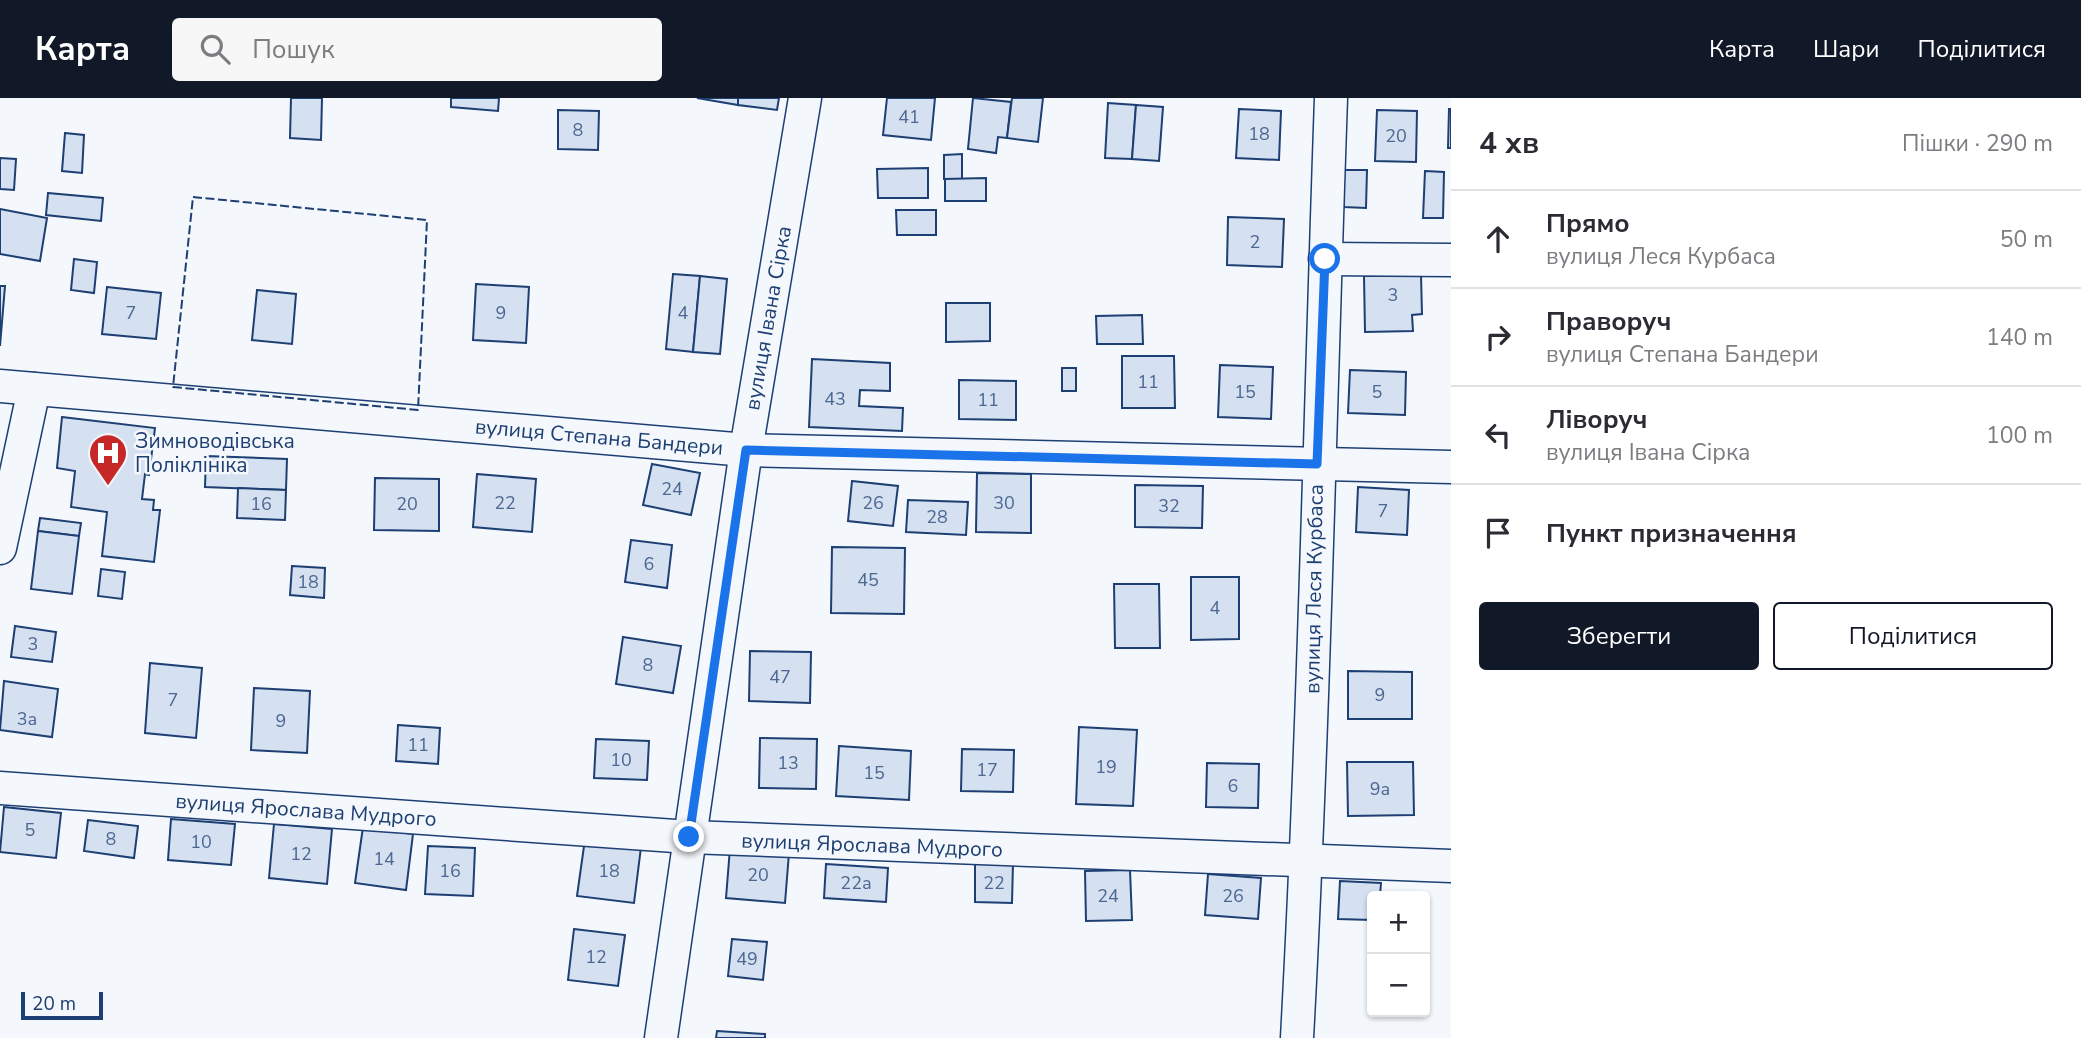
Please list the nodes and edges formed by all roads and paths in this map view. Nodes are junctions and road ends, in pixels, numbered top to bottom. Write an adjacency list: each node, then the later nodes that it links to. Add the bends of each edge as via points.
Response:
1 (806, 98): 7 (street, вулиця Івана Сірка)
2 (1331, 98): 3 (street, вулиця Леся Курбаса)
3 (1325, 259): 4 (street); 8 (street, вулиця Леся Курбаса)
4 (1451, 260)
5 (0, 386): 6 (street, вулиця Степана Бандери)
6 (34, 389): 7 (street, вулиця Степана Бандери); 10 (street)
7 (746, 450): 8 (street, вулиця Степана Бандери); 12 (street, вулиця Івана Сірка)
8 (1317, 464): 9 (street, вулиця Степана Бандери); 13 (street, вулиця Леся Курбаса)
9 (1451, 467)
10 (0, 548)
11 (0, 788): 12 (street, вулиця Ярослава Мудрого)
12 (689, 837): 13 (street, вулиця Ярослава Мудрого); 15 (street, вулиця Івана Сірка)
13 (1307, 863): 14 (street, вулиця Ярослава Мудрого); 16 (street, вулиця Леся Курбаса)
14 (1451, 866)
15 (661, 1038)
16 (1297, 1038)

